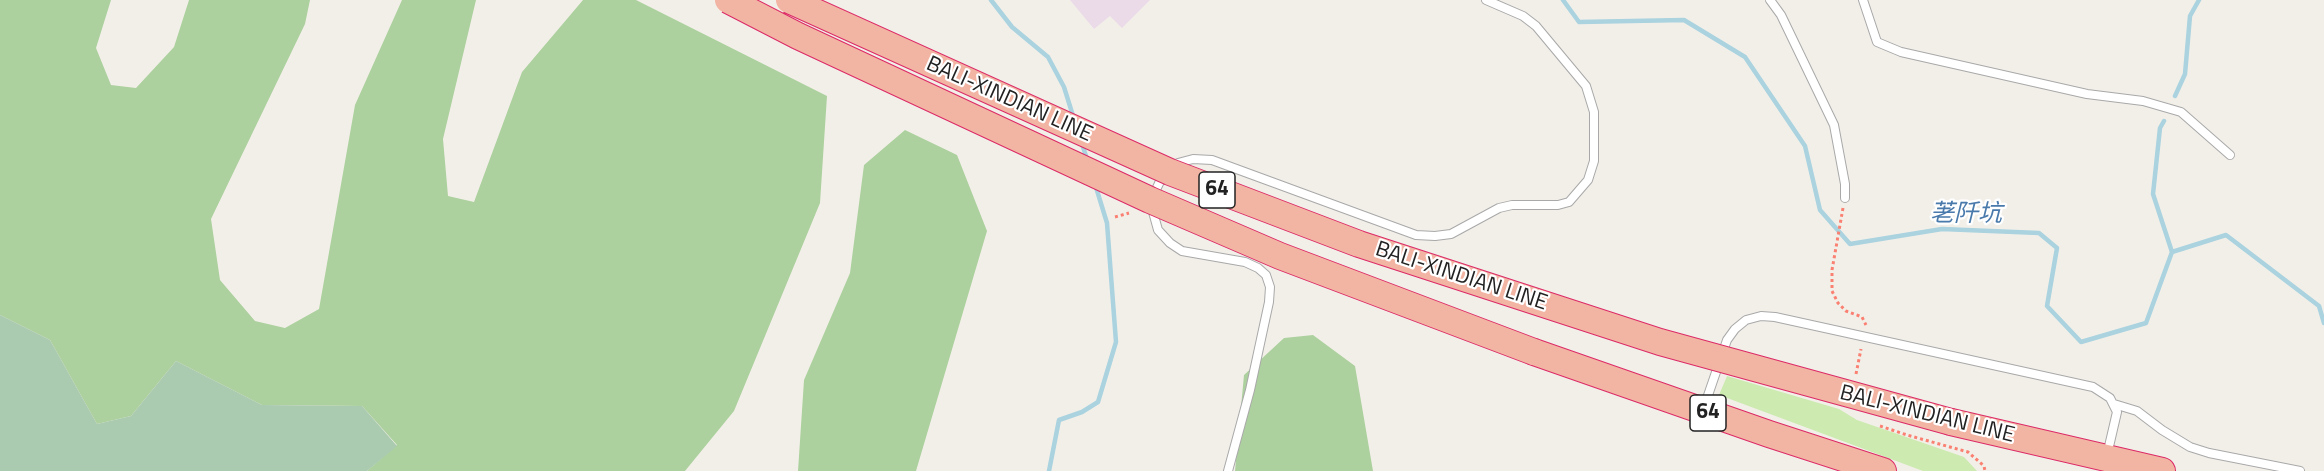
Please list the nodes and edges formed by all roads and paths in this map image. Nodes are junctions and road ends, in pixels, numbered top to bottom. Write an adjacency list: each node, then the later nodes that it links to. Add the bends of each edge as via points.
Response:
1 (728, 0): 10 (highway, BALI-XINDIAN LINE / 64, bridge, via 1150,200 1280,256)
2 (789, 0): 11 (highway, BALI-XINDIAN LINE / 64, bridge, via 1170,172 1359,244 1660,342 1951,423)
3 (1486, 0): 12 (lane, via 1536,26 1586,86 1594,112 1594,161 1588,180 1569,202 1512,205 1451,234 1416,235 1212,160 1178,163 1162,177 1154,194 1153,212 1158,230 1170,243 1182,251 1245,262 1266,275 1270,287 1250,390)
4 (1770, 0): 7 (lane, via 1834,125)
5 (1863, 0): 6 (lane, via 1877,42 1901,52 2181,112)
6 (2230, 155)
7 (1845, 198): 8 (path, via 1832,291 1838,303 1862,317)
8 (1867, 327)
9 (2114, 404): 10 (lane, via 2102,392 2082,384 1761,316 1746,320 1727,340); 11 (lane, via 2117,419); 15 (lane, via 2137,411 2190,447)
10 (1702, 411): 13 (highway, BALI-XINDIAN LINE / 64)
11 (2106, 459): 14 (highway, BALI-XINDIAN LINE / 64)
12 (1228, 471)
13 (1883, 471)
14 (2162, 471)
15 (2300, 471)

